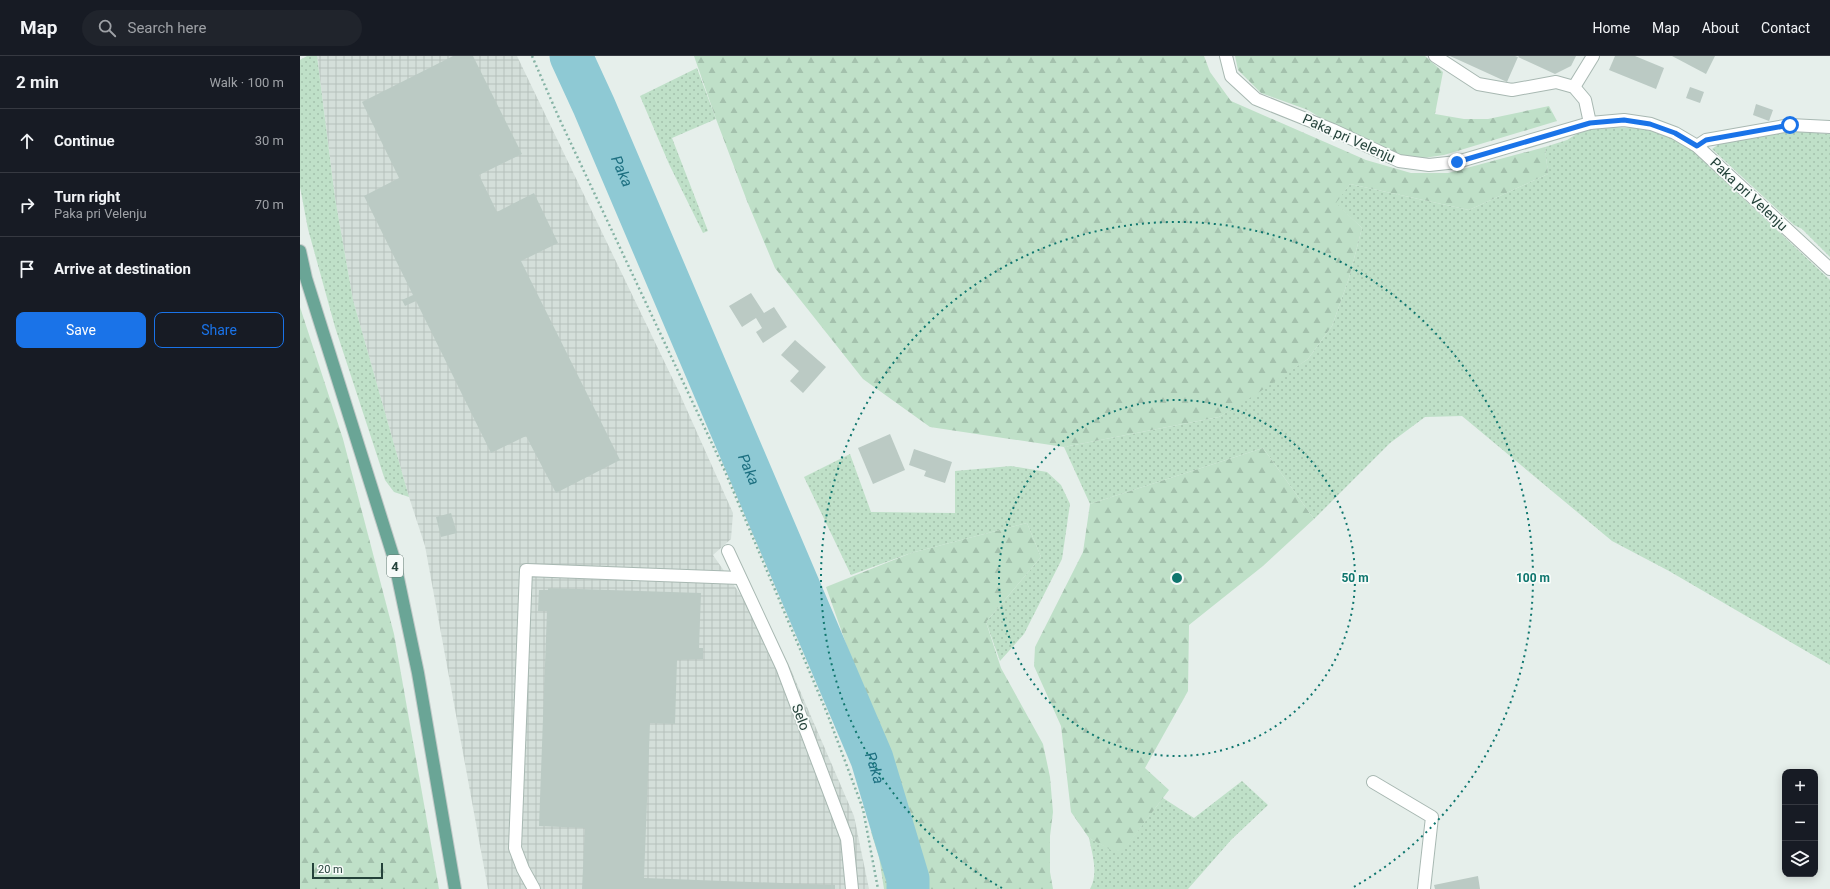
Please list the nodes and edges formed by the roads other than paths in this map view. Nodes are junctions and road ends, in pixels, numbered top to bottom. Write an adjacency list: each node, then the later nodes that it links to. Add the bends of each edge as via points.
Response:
1 (1226, 56): 5 (street, Paka pri Velenju, via 1231,76 1256,99 1333,130 1399,161 1429,165 1457,162)
2 (1435, 56): 4 (street, via 1478,84 1512,90 1556,82)
3 (1593, 56): 4 (street)
4 (1574, 87): 5 (street, via 1585,100)
5 (1590, 123): 7 (street, Paka pri Velenju, via 1624,120 1650,124 1675,133)
6 (1830, 127): 7 (street, via 1790,125 1706,140)
7 (1697, 146): 9 (street, Paka pri Velenju)
8 (300, 251): 13 (main road, 4, via 306,278 394,559 418,673)
9 (1830, 270)
10 (728, 551): 11 (street, Selo)
11 (740, 578): 14 (street, via 526,570 514,848); 15 (street, Selo, via 782,667 847,839)
12 (1373, 782): 16 (street, via 1432,817)
13 (455, 889)
14 (534, 889)
15 (852, 889)
16 (1424, 889)

